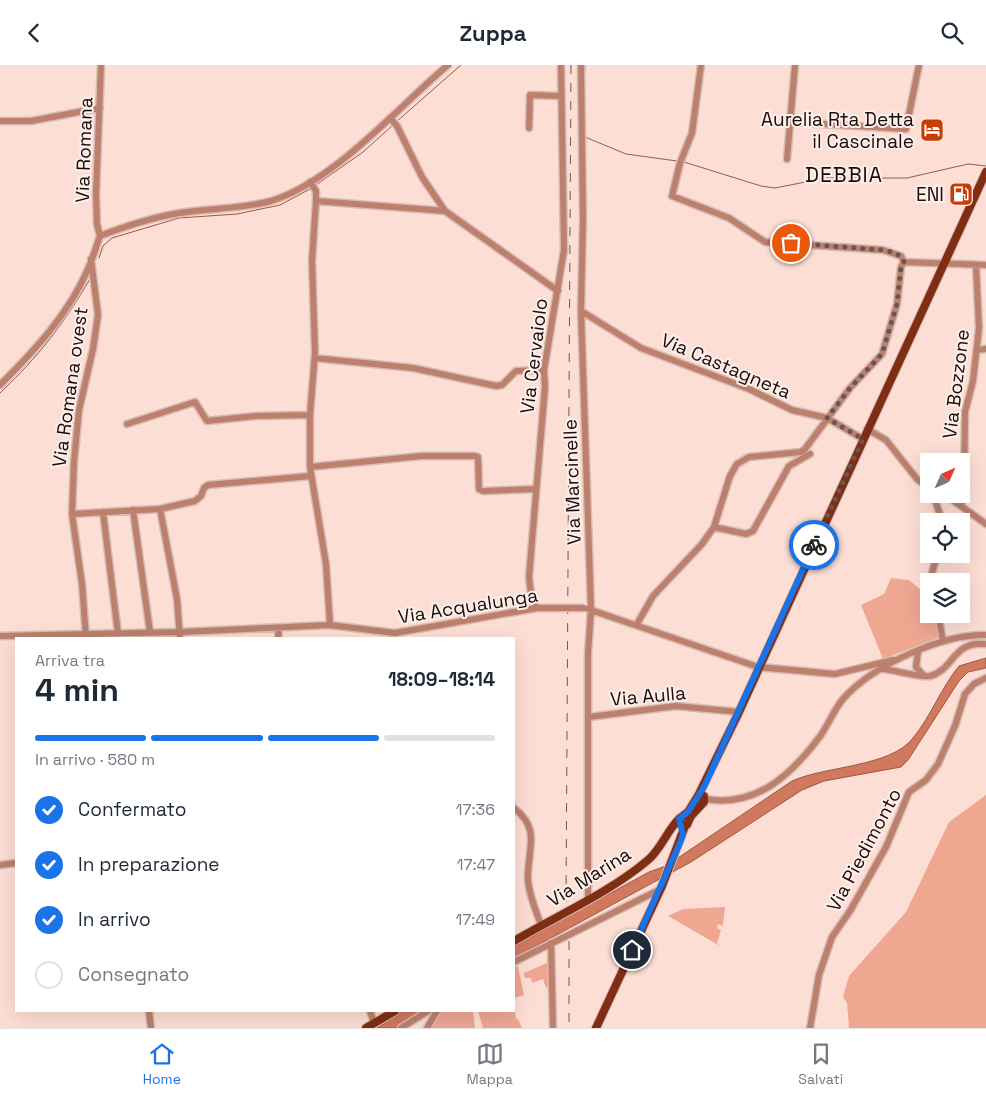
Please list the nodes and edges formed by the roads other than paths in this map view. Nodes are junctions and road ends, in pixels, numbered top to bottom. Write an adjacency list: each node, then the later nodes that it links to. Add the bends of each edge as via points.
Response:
1 (101, 65): 9 (street, Via Romana)
2 (448, 65): 11 (street)
3 (561, 65): 8 (street)
4 (581, 65): 26 (street, Via Marcinelle)
5 (701, 65): 21 (street, via 692,133 680,162 672,196 723,215 765,242 883,250 901,256)
6 (795, 65): 12 (street)
7 (919, 65): 12 (street, via 906,129)
8 (560, 95): 13 (street, via 530,95); 25 (street, via 564,236)
9 (100, 108): 10 (street, via 32,121); 19 (street, Via Romana, via 96,194)
10 (0, 121)
11 (393, 121): 16 (street); 18 (street, Via Cervaiolo)
12 (790, 122): 14 (street)
13 (529, 128)
14 (787, 159)
15 (986, 172): 22 (main road, Via Marina)
16 (310, 183): 17 (street, via 316,191); 19 (street, via 272,201 166,215)
17 (316, 201): 18 (street); 29 (street, via 312,261)
18 (445, 211): 25 (street, Via Cervaiolo)
19 (100, 236): 20 (street)
20 (92, 259): 31 (street, via 49,333); 47 (street, Via Romana ovest, via 98,303 97,325 79,409)
21 (904, 262): 22 (street); 33 (street, via 897,304 882,354)
22 (944, 265): 23 (street); 35 (main road, Via Marina)
23 (976, 265): 24 (street); 28 (street, Via Bozzone)
24 (986, 265)
25 (558, 291): 30 (street, Via Cervaiolo)
26 (581, 311): 33 (street, Via Castagneta, via 642,347 749,389 792,410); 51 (street, Via Marcinelle)
27 (986, 349): 28 (street)
28 (977, 350): 43 (street, Via Bozzone, via 964,422 964,496)
29 (315, 357): 30 (street, via 413,368 496,386 502,385 520,369); 32 (street)
30 (544, 370): 41 (street, Via Cervaiolo)
31 (0, 385)
32 (310, 415): 34 (street, via 207,421 195,402); 38 (street)
33 (827, 418): 36 (street, Via Castagneta); 49 (street, via 801,453 750,457 737,464)
34 (127, 424)
35 (867, 429): 36 (main road, Via Marina); 40 (street, via 886,439)
36 (863, 439): 67 (main road, Via Marina)
37 (810, 454): 49 (street, via 789,466 753,531 746,533)
38 (310, 467): 39 (street); 41 (street, via 422,456 475,456 478,457 478,489)
39 (311, 476): 44 (street, via 208,485 195,501); 54 (street, via 326,564)
40 (920, 480)
41 (536, 489): 50 (street, Via Cervaiolo, via 529,577)
42 (957, 503): 43 (street)
43 (961, 506): 48 (street)
44 (160, 509): 45 (street); 60 (street, via 177,599)
45 (133, 510): 46 (street); 56 (street)
46 (103, 512): 47 (street); 57 (street)
47 (72, 514): 61 (street, Via Romana ovest)
48 (986, 524)
49 (714, 527): 53 (street, via 653,596)
50 (536, 608): 51 (street, Via Acqualunga, bridge); 54 (street, Via Acqualunga, via 395,633)
51 (587, 609): 53 (street, Via Acqualunga); 72 (street, Via Marcinelle)
52 (940, 623): 63 (street)
53 (637, 624): 67 (street, Via Acqualunga)
54 (330, 625): 55 (street, Via Acqualunga)
55 (279, 628): 60 (street, Via Acqualunga); 62 (street)
56 (150, 632): 57 (street, Via Acqualunga); 60 (street, Via Acqualunga)
57 (118, 634): 61 (street, Via Acqualunga)
58 (986, 635): 63 (street, via 958,636)
59 (0, 636): 61 (street, Via Acqualunga)
60 (180, 636)
61 (86, 637)
62 (278, 637)
63 (943, 641): 65 (street)
64 (986, 644): 69 (street, via 969,644 933,675)
65 (918, 652): 66 (street); 69 (street, via 916,667)
66 (900, 659): 67 (street, Via Acqualunga, via 835,674); 68 (street)
67 (758, 667): 71 (main road, Via Marina)
68 (882, 669): 69 (street); 73 (street, via 843,700 811,748 786,773 748,798 722,801)
69 (924, 676)
70 (986, 678): 96 (street, Via Piedimonto, via 965,694 938,764 926,780 909,793 886,847 832,937 819,975)
71 (739, 712): 72 (street, Via Aulla, via 676,706); 73 (main road, Via Marina)
72 (589, 717): 79 (street, Via Marcinelle)
73 (703, 796): 75 (main road, Via Marina)
74 (515, 809): 80 (street, via 531,829 528,880)
75 (681, 823): 78 (main road, via 683,835); 79 (main road, Via Marina, via 670,828 650,858 629,875)
76 (15, 863): 77 (street)
77 (0, 865)
78 (662, 887): 82 (street); 95 (main road)
79 (588, 899): 80 (main road, Via Marina)
80 (541, 925): 81 (main road, Via Marina)
81 (515, 940)
82 (551, 943): 83 (street); 94 (street)
83 (515, 961)
84 (149, 1012): 90 (street)
85 (370, 1012): 89 (street)
86 (393, 1012): 89 (main road)
87 (426, 1012): 92 (street)
88 (436, 1012): 93 (street)
89 (374, 1023): 91 (main road)
90 (151, 1028)
91 (366, 1028)
92 (400, 1028)
93 (427, 1028)
94 (553, 1028)
95 (596, 1028)
96 (810, 1028)

